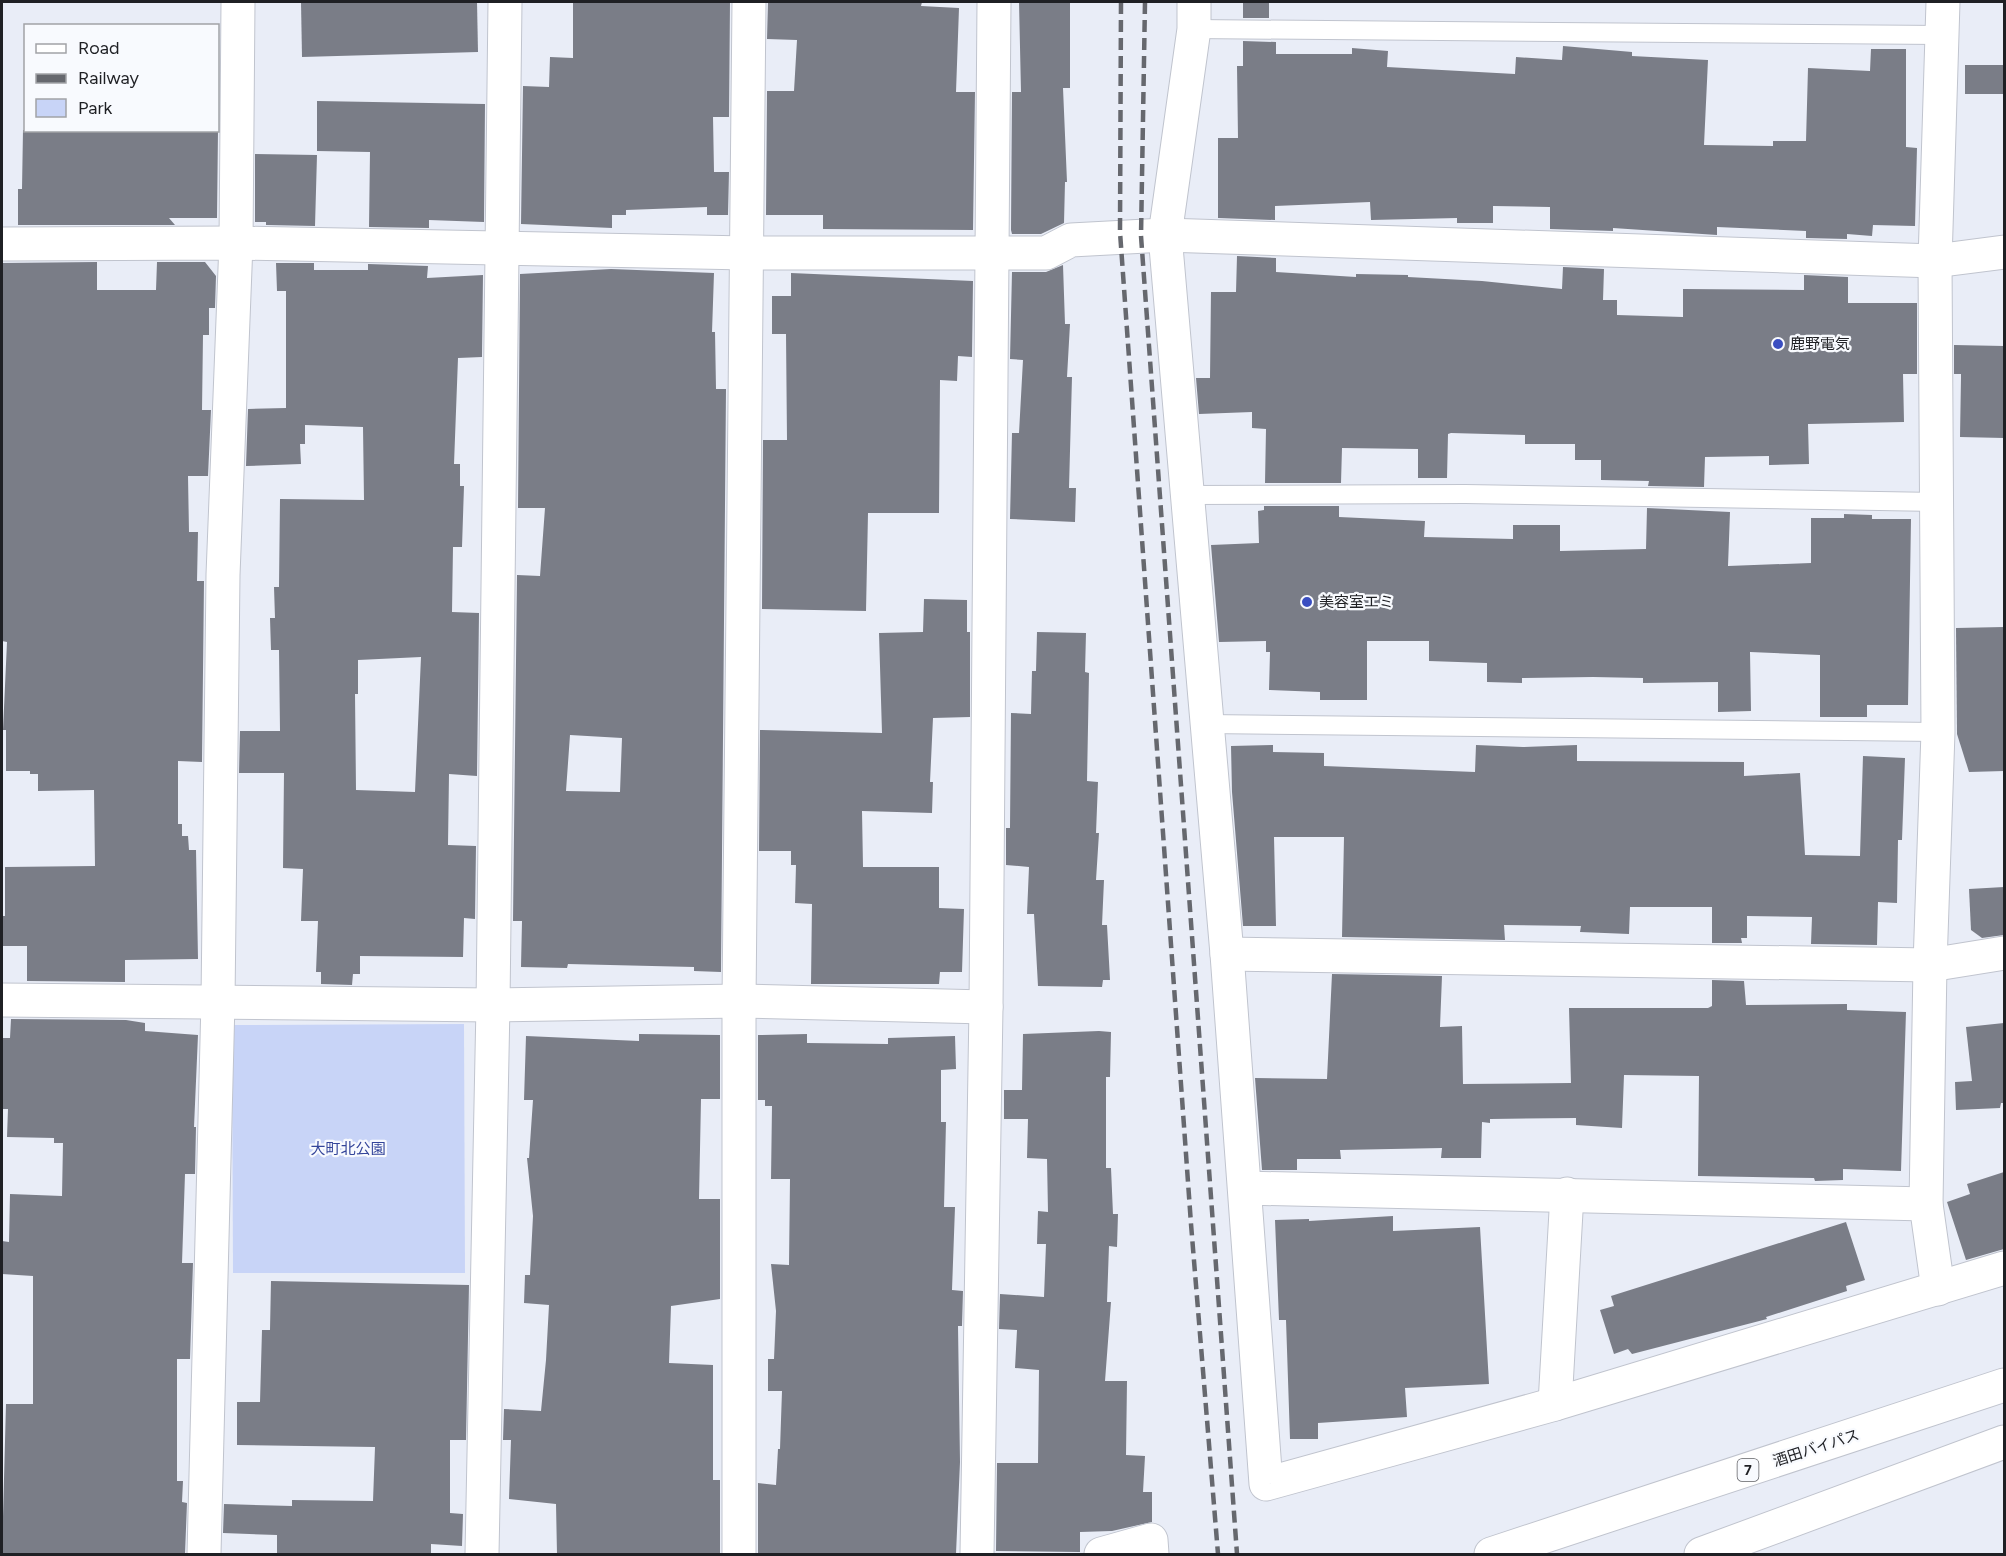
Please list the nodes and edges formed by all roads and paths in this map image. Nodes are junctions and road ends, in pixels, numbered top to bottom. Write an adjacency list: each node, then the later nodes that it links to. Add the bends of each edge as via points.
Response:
1 (238, 2): 9 (main road)
2 (505, 2): 11 (main road)
3 (749, 2): 14 (main road)
4 (994, 2): 12 (main road)
5 (1943, 2): 7 (main road)
6 (1194, 15): 7 (lane); 8 (main road)
7 (1941, 35): 15 (main road)
8 (1165, 235): 12 (main road, via 1071,240 1046,253); 15 (main road); 16 (main road)
9 (236, 243): 10 (main road); 11 (main road); 24 (main road, via 222,575)
10 (2, 244)
11 (503, 247): 14 (main road); 26 (main road)
12 (992, 252): 14 (main road); 27 (main road)
13 (2004, 252): 15 (main road)
14 (747, 253): 25 (main road)
15 (1935, 261): 17 (main road)
16 (1189, 495): 17 (lane, via 1465,494); 18 (main road)
17 (1937, 502): 19 (main road)
18 (1206, 724): 19 (lane); 21 (main road)
19 (1938, 732): 22 (main road)
20 (2004, 953): 22 (main road)
21 (1227, 954): 22 (main road); 28 (main road)
22 (1930, 965): 30 (main road)
23 (2, 1000): 24 (main road)
24 (218, 1001): 26 (main road); 36 (main road)
25 (739, 1001): 26 (main road); 27 (main road); 38 (main road)
26 (493, 1005): 37 (main road)
27 (986, 1007): 39 (main road)
28 (1245, 1188): 29 (main road); 34 (main road, via 1266,1484)
29 (1567, 1194): 30 (main road); 34 (main road)
30 (1926, 1204): 32 (main road)
31 (2004, 1268): 32 (main road)
32 (1938, 1289): 34 (main road)
33 (2004, 1385): 42 (main road, 酒田バイパス / 7)
34 (1555, 1404)
35 (2004, 1442): 43 (main road)
36 (204, 1554)
37 (482, 1554)
38 (739, 1554)
39 (977, 1554)
40 (1101, 1554): 41 (main road, via 1151,1540)
41 (1152, 1554)
42 (1491, 1554)
43 (1701, 1554)

